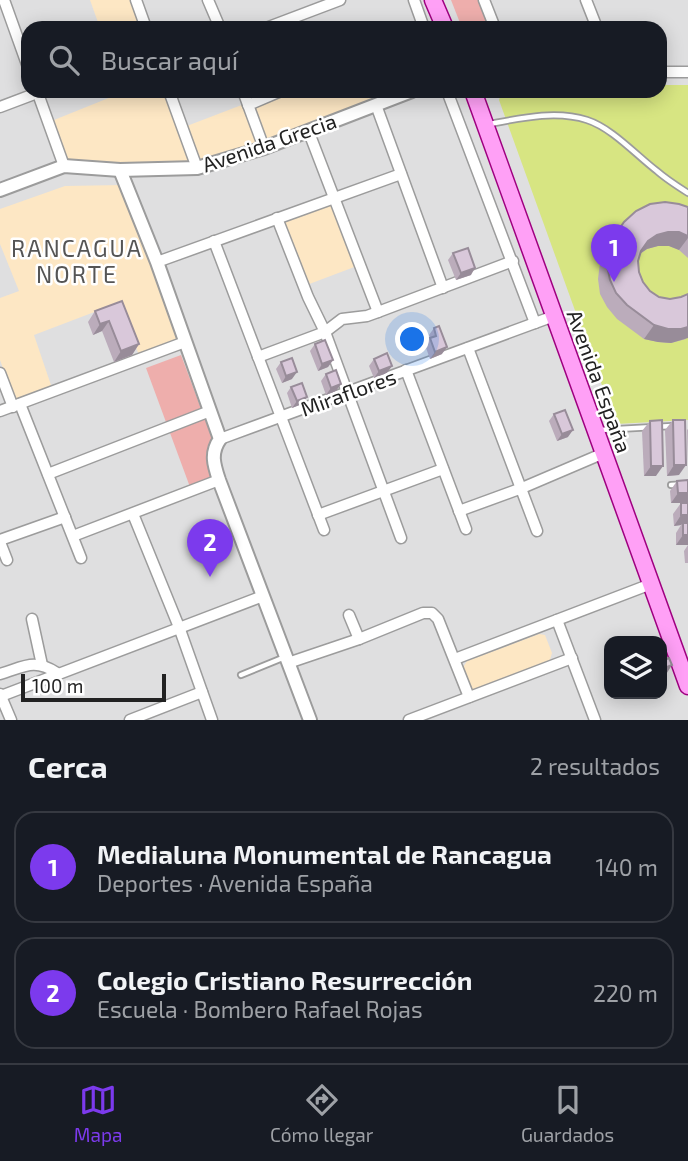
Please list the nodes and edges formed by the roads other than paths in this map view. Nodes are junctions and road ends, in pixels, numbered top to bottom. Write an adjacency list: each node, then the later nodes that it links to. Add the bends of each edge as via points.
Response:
1 (4, 0): 18 (street)
2 (136, 0): 10 (street)
3 (208, 0): 11 (street)
4 (340, 0): 12 (street)
5 (415, 0): 13 (street)
6 (433, 0): 14 (main road)
7 (443, 0): 15 (main road)
8 (484, 0): 16 (street)
9 (586, 0): 17 (street)
10 (144, 21)
11 (217, 21)
12 (284, 21)
13 (422, 21)
14 (441, 21)
15 (450, 21)
16 (492, 21)
17 (594, 21)
18 (21, 47)
19 (667, 72): 20 (street)
20 (688, 72)
21 (22, 98): 31 (street)
22 (39, 98): 35 (street)
23 (172, 98): 36 (street)
24 (246, 98): 30 (street)
25 (264, 98): 30 (street)
26 (393, 98): 29 (street, Avenida Grecia)
27 (450, 98): 44 (street, Avenida España)
28 (476, 98): 32 (main road, Avenida España)
29 (376, 104): 33 (street, Avenida Grecia); 38 (street)
30 (248, 105): 34 (street)
31 (0, 107)
32 (486, 124): 40 (lane, via 539,116 588,120); 48 (main road, Avenida España)
33 (308, 131): 34 (street, Avenida Grecia); 41 (street)
34 (264, 148): 36 (street, Avenida Grecia)
35 (64, 166): 37 (street, Avenida Grecia); 39 (street, Avenida Grecia)
36 (197, 168): 37 (street, Avenida Grecia)
37 (120, 170): 45 (street)
38 (401, 174): 41 (street); 46 (street)
39 (0, 190)
40 (688, 193)
41 (335, 198): 42 (street); 47 (street)
42 (277, 218): 43 (street); 50 (street)
43 (214, 241): 45 (street); 53 (street)
44 (513, 261): 46 (street); 49 (street, Avenida España)
45 (156, 262): 51 (street)
46 (443, 288): 47 (street)
47 (378, 312): 50 (street, via 342,319)
48 (554, 316): 49 (street, Miraflores); 62 (main road, Avenida España)
49 (535, 323): 52 (street, Miraflores)
50 (326, 332): 53 (street); 56 (street)
51 (185, 342): 57 (street); 59 (street)
52 (468, 348): 54 (street, Miraflores); 70 (street)
53 (258, 357): 60 (street)
54 (406, 370): 56 (street, Miraflores); 65 (street)
55 (0, 373): 57 (street)
56 (348, 392): 60 (street, Miraflores); 71 (street)
57 (16, 405): 58 (street); 66 (street)
58 (0, 411)
59 (210, 411): 63 (street); 66 (street)
60 (280, 417): 63 (street, Miraflores); 74 (street)
61 (676, 426): 62 (lane)
62 (596, 431): 64 (main road, Avenida España)
63 (220, 439): 67 (street, via 213,455)
64 (604, 453): 70 (street); 84 (main road, Avenida España)
65 (443, 469): 71 (street); 72 (street)
66 (48, 474): 75 (street)
67 (219, 480): 73 (street); 85 (street)
68 (688, 484): 69 (lane)
69 (671, 485)
70 (523, 488): 72 (street); 78 (street)
71 (384, 492): 74 (street); 80 (street)
72 (459, 511): 76 (street)
73 (133, 514): 79 (street); 89 (street)
74 (318, 515): 77 (street)
75 (65, 517): 79 (street); 81 (street)
76 (466, 529)
77 (324, 530)
78 (537, 531)
79 (73, 536): 82 (street)
80 (401, 538)
81 (0, 541): 83 (street)
82 (81, 558)
83 (7, 560)
84 (651, 584): 88 (street); 98 (main road, Avenida España)
85 (263, 596): 89 (street); 92 (street)
86 (349, 615): 90 (street)
87 (33, 619): 94 (street)
88 (557, 620): 91 (street); 93 (street)
89 (179, 627): 95 (street); 99 (street)
90 (359, 639): 92 (street); 93 (street, via 432,613)
91 (572, 658): 101 (street); 108 (street)
92 (287, 659): 97 (lane); 106 (street)
93 (454, 659): 101 (street)
94 (42, 664): 95 (street); 96 (street)
95 (57, 673): 100 (street)
96 (0, 674)
97 (241, 675)
98 (688, 686)
99 (202, 692): 102 (street); 105 (street)
100 (0, 695): 103 (street)
101 (469, 697): 107 (street)
102 (144, 717): 104 (street)
103 (11, 720)
104 (130, 720)
105 (212, 720)
106 (310, 720)
107 (409, 720)
108 (595, 720)

